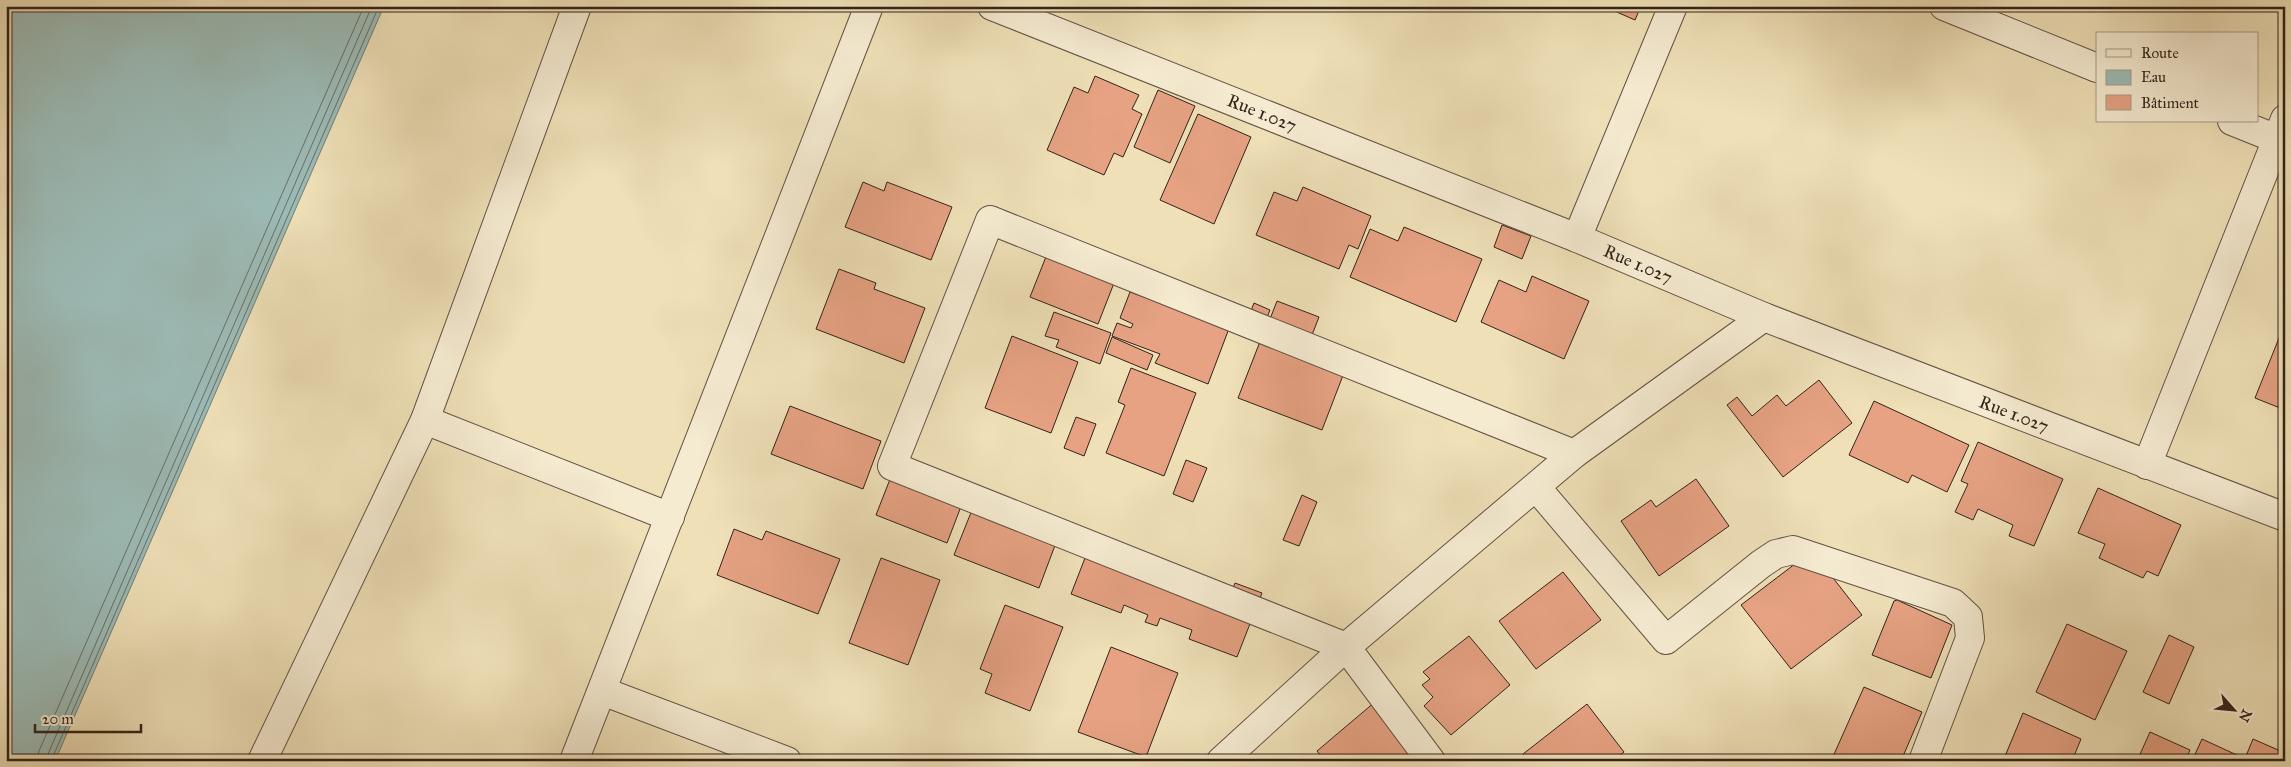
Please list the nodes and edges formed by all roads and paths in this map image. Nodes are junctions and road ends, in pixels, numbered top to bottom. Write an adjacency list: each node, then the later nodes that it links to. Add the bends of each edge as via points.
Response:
1 (577, 6): 11 (street)
2 (869, 6): 15 (street)
3 (992, 6): 9 (street, Rue 1.027)
4 (1673, 6): 9 (street)
5 (1944, 6): 6 (street)
6 (2096, 68)
7 (2238, 122): 8 (street)
8 (2281, 129): 13 (street)
9 (1577, 238): 10 (street, Rue 1.027)
10 (1764, 318): 12 (street); 13 (street, Rue 1.027)
11 (426, 420): 15 (street); 19 (street)
12 (1574, 454): 14 (street); 17 (street, via 990,220 892,466)
13 (2147, 465): 16 (street, Rue 1.027)
14 (1536, 487): 17 (street); 24 (street, via 1666,640 1761,564 1776,554 1793,550 1953,603 1968,617 1970,638)
15 (670, 517): 18 (street)
16 (2285, 517)
17 (1346, 647): 22 (street); 23 (street)
18 (602, 690): 20 (street); 21 (street)
19 (262, 761)
20 (574, 761)
21 (787, 761)
22 (1222, 761)
23 (1431, 761)
24 (1923, 761)

